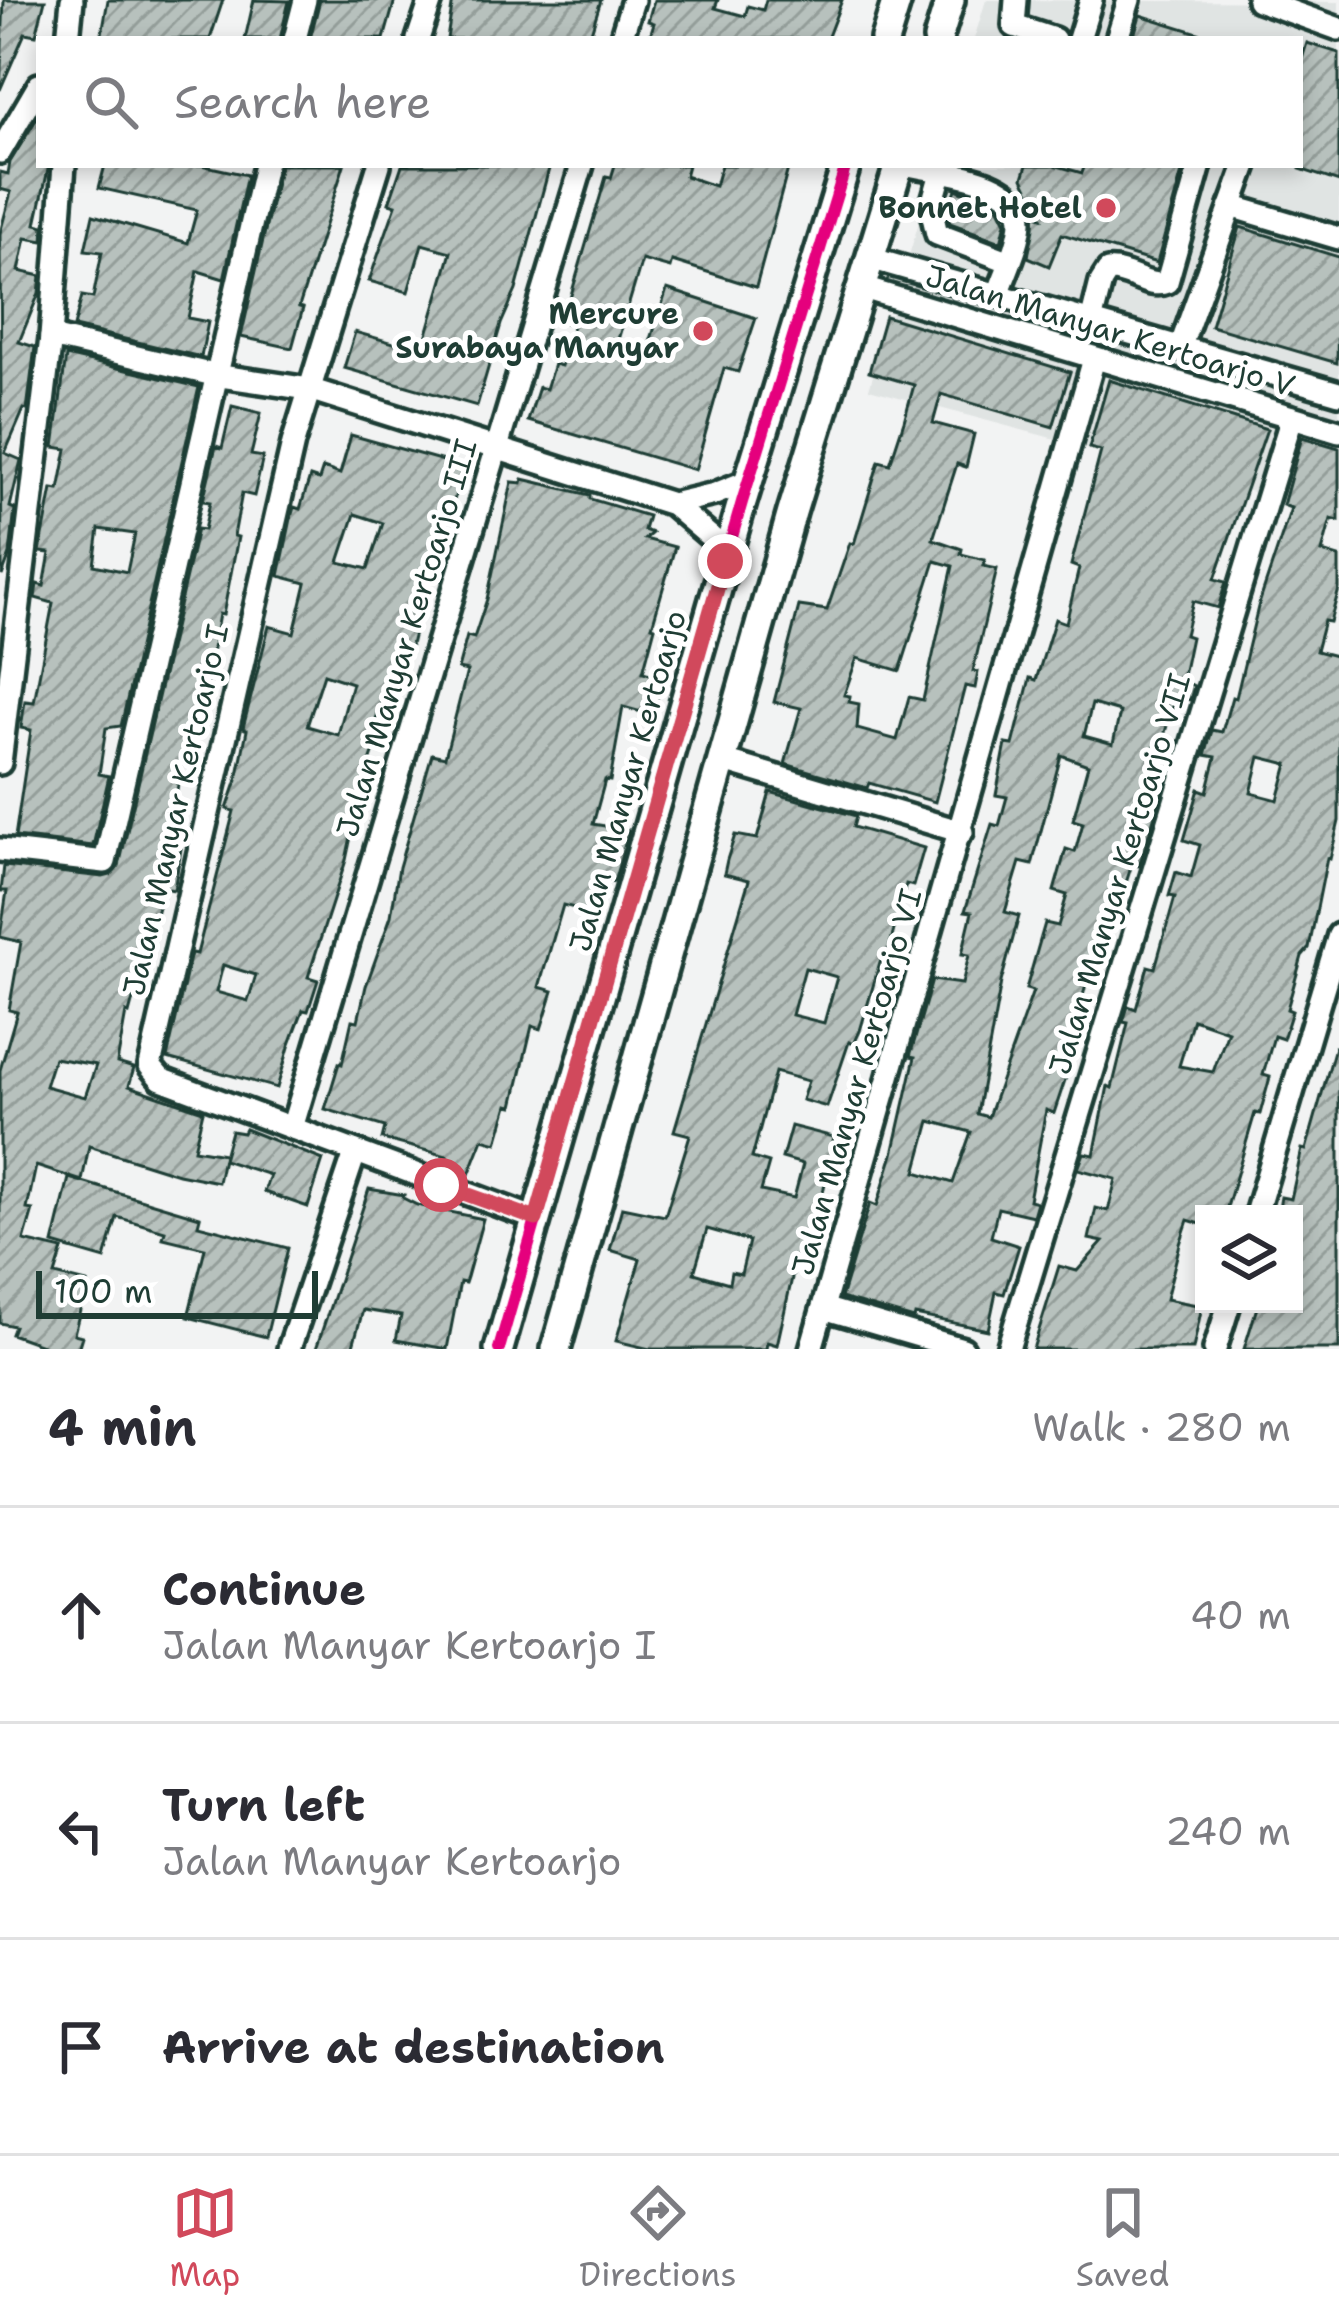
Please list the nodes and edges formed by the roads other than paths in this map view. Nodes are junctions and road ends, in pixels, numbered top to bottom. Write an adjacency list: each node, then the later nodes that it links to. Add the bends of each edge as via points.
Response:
1 (71, 0): 13 (street)
2 (304, 0): 14 (street)
3 (430, 0): 15 (street)
4 (633, 0): 16 (street)
5 (897, 0): 17 (main road)
6 (950, 0): 18 (main road)
7 (1016, 0): 19 (street, via 1014,26)
8 (1089, 0): 20 (street)
9 (1129, 0): 21 (street)
10 (1258, 0): 11 (street)
11 (1294, 14): 12 (street); 22 (street)
12 (1339, 29)
13 (66, 34)
14 (296, 36)
15 (419, 36)
16 (622, 36)
17 (886, 36)
18 (939, 36)
19 (1045, 36)
20 (1080, 36)
21 (1118, 36)
22 (1287, 36)
23 (36, 88): 24 (street)
24 (11, 112): 25 (street)
25 (0, 152)
26 (64, 168): 45 (street)
27 (264, 168): 48 (street)
28 (378, 168): 49 (street, Jalan Manyar Kertoarjo I)
29 (581, 168): 53 (street, Jalan Manyar Kertoarjo III)
30 (845, 168): 54 (main road, Jalan Manyar Kertoarjo)
31 (898, 168): 38 (main road)
32 (921, 168): 35 (street)
33 (1199, 168): 44 (street, via 1167,283 1108,272)
34 (1245, 168): 36 (street)
35 (941, 173): 39 (street, via 931,208 937,234); 39 (street, via 1011,196 1021,222)
36 (1232, 206): 37 (street); 46 (street)
37 (1339, 238)
38 (873, 259): 40 (street, Jalan Manyar Kertoarjo V); 41 (main road)
39 (1008, 261): 42 (street)
40 (945, 280): 42 (street, Jalan Manyar Kertoarjo V); 43 (street)
41 (863, 288): 43 (street, Jalan Manyar Kertoarjo V); 56 (main road)
42 (998, 295): 44 (street, Jalan Manyar Kertoarjo V)
43 (936, 309): 47 (street, Jalan Manyar Kertoarjo V)
44 (1091, 322): 46 (street, Jalan Manyar Kertoarjo V)
45 (51, 337): 48 (street); 59 (street)
46 (1180, 348): 50 (street, Jalan Manyar Kertoarjo V)
47 (1094, 359): 51 (street, Jalan Manyar Kertoarjo V); 62 (street, Jalan Manyar Kertoarjo VI)
48 (214, 375): 49 (street); 63 (street, via 105,862)
49 (309, 389): 53 (street); 65 (street, Jalan Manyar Kertoarjo I, via 149,1057 161,1079)
50 (1334, 392): 52 (street)
51 (1292, 417): 52 (street, Jalan Manyar Kertoarjo V); 76 (street, Jalan Manyar Kertoarjo VII)
52 (1329, 428)
53 (494, 448): 55 (street); 65 (street, Jalan Manyar Kertoarjo III)
54 (746, 491): 55 (street); 56 (main road, via 758,513); 57 (main road, Jalan Manyar Kertoarjo)
55 (672, 503): 57 (street)
56 (792, 512): 58 (main road)
57 (728, 551): 58 (main road, via 744,537); 68 (main road, Jalan Manyar Kertoarjo)
58 (780, 555): 60 (main road)
59 (9, 600): 61 (street)
60 (724, 761): 62 (street); 73 (main road)
61 (0, 763)
62 (962, 832): 69 (street, Jalan Manyar Kertoarjo VI)
63 (0, 850)
64 (1339, 935): 67 (street)
65 (292, 1128): 66 (street, Jalan Manyar Kertoarjo I)
66 (355, 1153): 68 (street, Jalan Manyar Kertoarjo I); 71 (street)
67 (1259, 1205)
68 (536, 1219): 72 (main road, Jalan Manyar Kertoarjo)
69 (823, 1308): 74 (street, Jalan Manyar Kertoarjo VI); 75 (street)
70 (1225, 1313): 77 (street)
71 (289, 1349)
72 (499, 1349)
73 (556, 1349)
74 (811, 1349)
75 (963, 1349)
76 (1008, 1349)
77 (1215, 1349)

